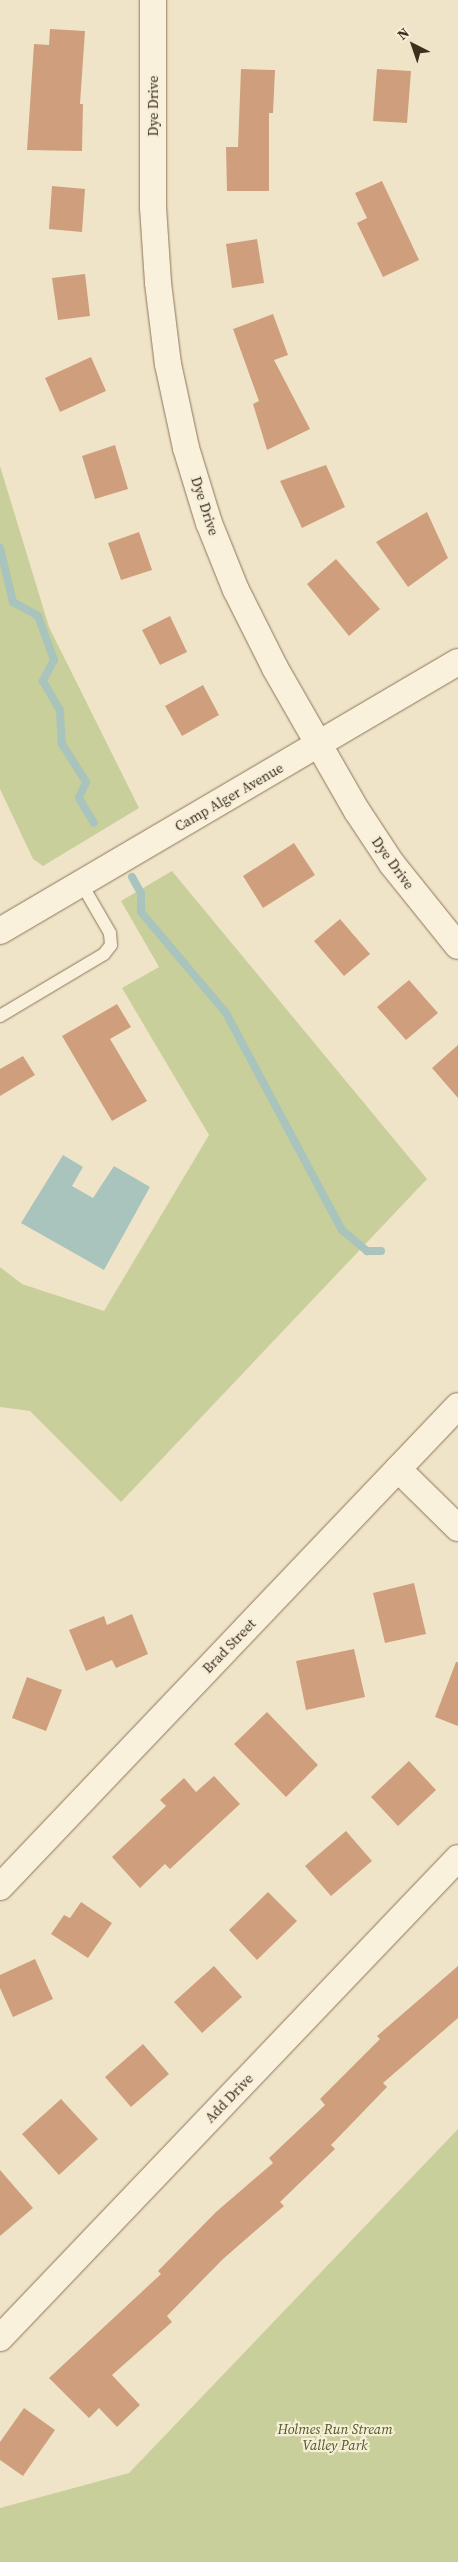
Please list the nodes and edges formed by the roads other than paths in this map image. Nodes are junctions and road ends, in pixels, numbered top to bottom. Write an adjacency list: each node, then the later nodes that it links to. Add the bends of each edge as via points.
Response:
1 (153, 0): 3 (street, Dye Drive, via 153,206 158,283 168,364 186,448 209,523 236,590 275,668)
2 (458, 662): 3 (street, Camp Alger Avenue)
3 (319, 744): 4 (street, Camp Alger Avenue); 6 (street, Dye Drive, via 392,864)
4 (81, 883): 5 (street, Camp Alger Avenue); 7 (lane, via 110,933 111,945 104,954)
5 (0, 931)
6 (458, 946)
7 (0, 1016)
8 (458, 1406): 9 (street, Brad Street)
9 (398, 1469): 10 (street); 12 (street, Brad Street)
10 (458, 1528)
11 (458, 1858): 13 (street, Add Drive)
12 (0, 1887)
13 (0, 2338)

